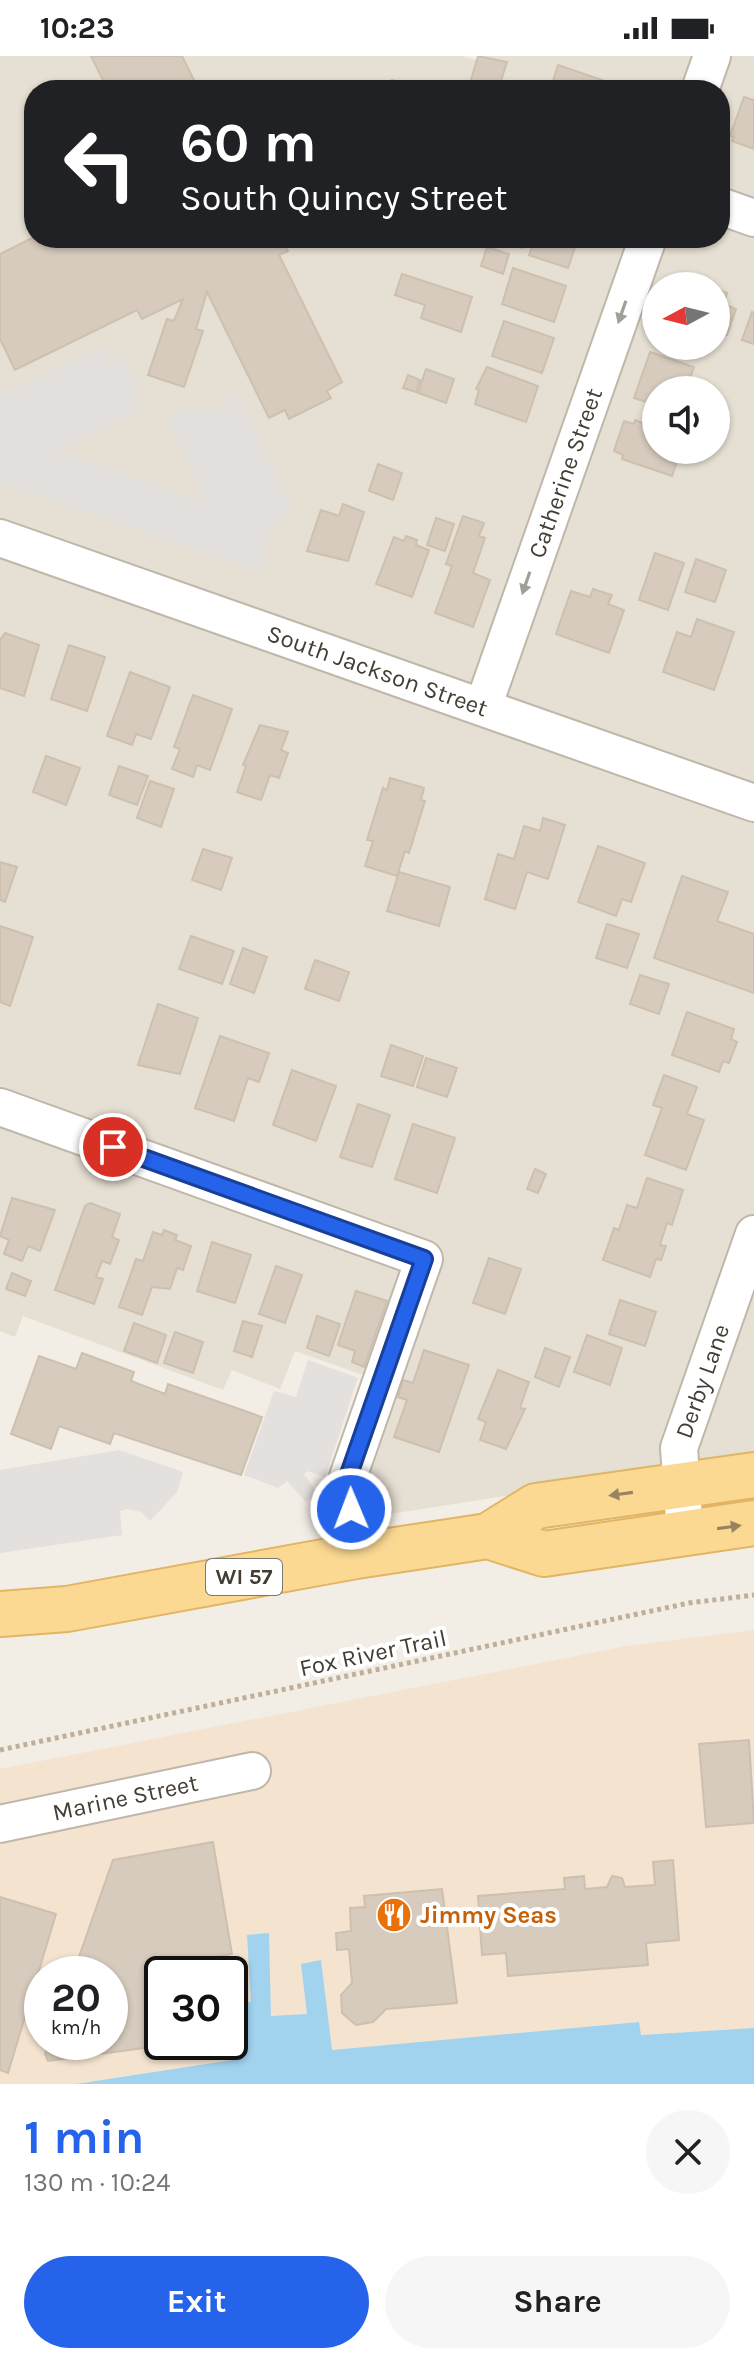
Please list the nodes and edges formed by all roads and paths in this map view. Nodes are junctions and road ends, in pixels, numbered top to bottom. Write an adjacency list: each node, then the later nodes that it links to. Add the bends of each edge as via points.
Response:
1 (712, 56): 2 (street)
2 (704, 80)
3 (730, 210): 4 (street)
4 (754, 218)
5 (644, 248): 7 (street, Catherine Street, one-way to 7)
6 (0, 538): 7 (street, South Jackson Street)
7 (483, 707): 8 (street, South Jackson Street)
8 (754, 803)
9 (0, 1107): 16 (street, via 424,1259 348,1477)
10 (754, 1234): 12 (street, Derby Lane, via 679,1448)
11 (754, 1475): 12 (main road, WI 57)
12 (682, 1485): 14 (street, Derby Lane); 15 (main road, WI 57, one-way to 15, via 536,1506)
13 (754, 1523): 14 (main road, WI 57, one-way to 13)
14 (685, 1533): 15 (main road, WI 57, via 544,1554)
15 (488, 1536): 16 (main road, WI 57)
16 (356, 1556): 18 (main road, WI 57, via 67,1609)
17 (754, 1595): 19 (path, Fox River Trail, via 689,1603)
18 (0, 1614)
19 (0, 1750)
20 (252, 1771): 21 (street, Marine Street)
21 (0, 1824)

